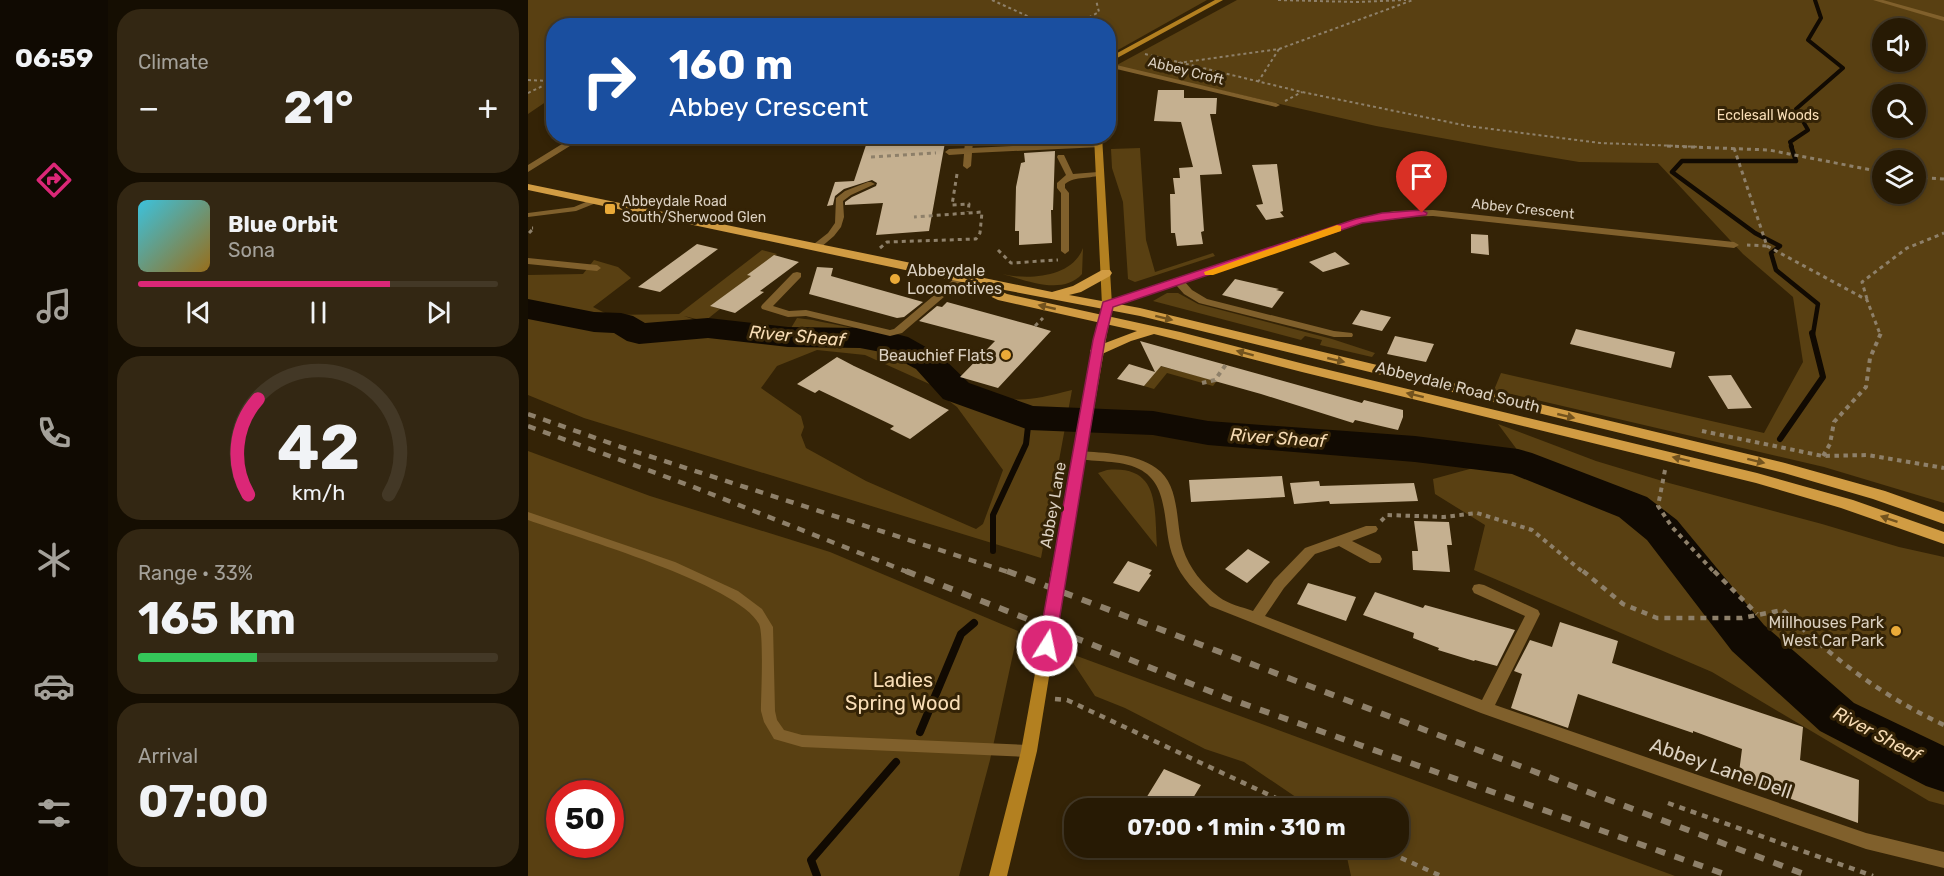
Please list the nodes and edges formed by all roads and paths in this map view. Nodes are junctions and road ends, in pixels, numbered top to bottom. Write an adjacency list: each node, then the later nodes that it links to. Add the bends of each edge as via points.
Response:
1 (992, 0): 8 (path)
2 (1096, 0): 9 (path, via 1099,12)
3 (1220, 0): 12 (main road)
4 (1278, 0): 5 (path)
5 (1406, 0)
6 (1413, 0): 11 (path)
7 (1876, 0): 10 (street)
8 (1031, 18)
9 (1088, 18)
10 (1944, 18)
11 (1279, 48): 14 (path); 18 (path)
12 (1131, 50): 13 (main road); 14 (path)
13 (1116, 58)
14 (1175, 63): 18 (path)
15 (1116, 65): 21 (street, Abbey Croft, via 1256,105)
16 (528, 80): 17 (path)
17 (546, 81)
18 (1258, 82): 26 (path, via 1468,126 1600,143)
19 (546, 84): 20 (path)
20 (528, 93)
21 (1276, 105)
22 (569, 144): 32 (street)
23 (969, 144): 27 (lane)
24 (1059, 144): 27 (street)
25 (1098, 144): 34 (main road, Abbey Lane)
26 (1734, 148): 33 (path); 49 (path)
27 (968, 151): 28 (street); 31 (street)
28 (949, 152): 29 (path)
29 (871, 157)
30 (1061, 157): 35 (lane)
31 (967, 166): 41 (path, via 958,167 952,204 969,204)
32 (528, 169)
33 (1872, 170)
34 (1098, 174): 35 (lane); 55 (main road, Abbey Lane)
35 (1070, 176): 51 (lane, via 1061,185 1065,193)
36 (1926, 178): 37 (path)
37 (1944, 179)
38 (871, 184): 48 (lane, via 839,200 839,225)
39 (528, 187): 40 (main road, Abbeydale Road South)
40 (593, 201): 42 (lane, via 574,210); 48 (main road, Abbeydale Road South)
41 (968, 212): 43 (path); 52 (path, via 982,212 976,238 887,242)
42 (528, 215)
43 (914, 217)
44 (528, 228): 45 (path, via 534,228)
45 (529, 233)
46 (1944, 233): 60 (path, via 1907,248 1862,282)
47 (1734, 245): 49 (path); 58 (street, Abbey Crescent, via 1412,213 1360,221)
48 (817, 246): 52 (main road, Abbeydale Road South)
49 (1767, 246): 60 (path)
50 (998, 250): 51 (path, via 1014,263 1056,260)
51 (1065, 251)
52 (867, 257): 57 (main road, Abbeydale Road South)
53 (528, 261): 54 (lane)
54 (597, 268)
55 (1106, 273): 59 (main road, via 1077,290); 61 (main road, Abbey Lane)
56 (797, 275): 57 (street, via 766,307 890,333 898,331)
57 (962, 278): 59 (main road, Abbeydale Road South); 61 (main road, Abbeydale Road South, one-way to 57, via 1003,297)
58 (1179, 282): 61 (street, Abbey Crescent); 63 (street, via 1203,301)
59 (1045, 295): 61 (main road, Abbeydale Road South)
60 (1867, 300): 70 (path, via 1881,333 1870,358 1866,387 1834,422)
61 (1105, 312): 62 (main road, Abbeydale Road South); 65 (main road, Abbey Lane); 73 (main road, Abbeydale Road South, one-way to 73, via 1785,468)
62 (1156, 330): 64 (main road, Abbeydale Road South); 65 (main road)
63 (1348, 335)
64 (1237, 350): 66 (path, via 1215,380); 69 (main road, Abbeydale Road South, one-way to 64)
65 (1097, 351): 68 (main road, Abbey Lane)
66 (1202, 382)
67 (1696, 429): 70 (path)
68 (1081, 448): 80 (street, Abbey Lane Dell, via 1135,463 1158,476 1166,488 1175,545 1183,567 1215,602); 81 (main road, Abbey Lane, bridge)
69 (1667, 456): 75 (main road, Abbeydale Road South, one-way to 69, via 1827,498); 79 (path, via 1658,508)
70 (1823, 456): 71 (path, via 1868,455)
71 (1944, 468)
72 (528, 516): 84 (lane, via 671,565 734,594 758,612 766,627 768,711 779,735 802,741)
73 (1944, 518)
74 (1371, 529): 76 (street); 79 (path, via 1387,516 1477,513 1532,530 1623,604 1658,618)
75 (1944, 538)
76 (1340, 540): 77 (street); 80 (street, via 1310,551 1279,584)
77 (1375, 559)
78 (1479, 589): 82 (street, via 1533,614)
79 (1758, 615): 83 (path, via 1784,610 1823,649 1870,686 1905,709)
80 (1255, 619): 82 (street, Abbey Lane Dell)
81 (1038, 698): 84 (main road, Abbey Lane); 85 (path, via 1067,700)
82 (1486, 708): 88 (street, Abbey Lane Dell, via 1866,841)
83 (1944, 725)
84 (1029, 751): 90 (main road, Abbey Lane)
85 (1276, 798)
86 (1668, 803): 93 (path)
87 (1400, 858): 89 (path)
88 (1944, 860)
89 (1428, 871): 91 (path); 92 (path)
90 (998, 876)
91 (1435, 876)
92 (1441, 876)
93 (1873, 876)

